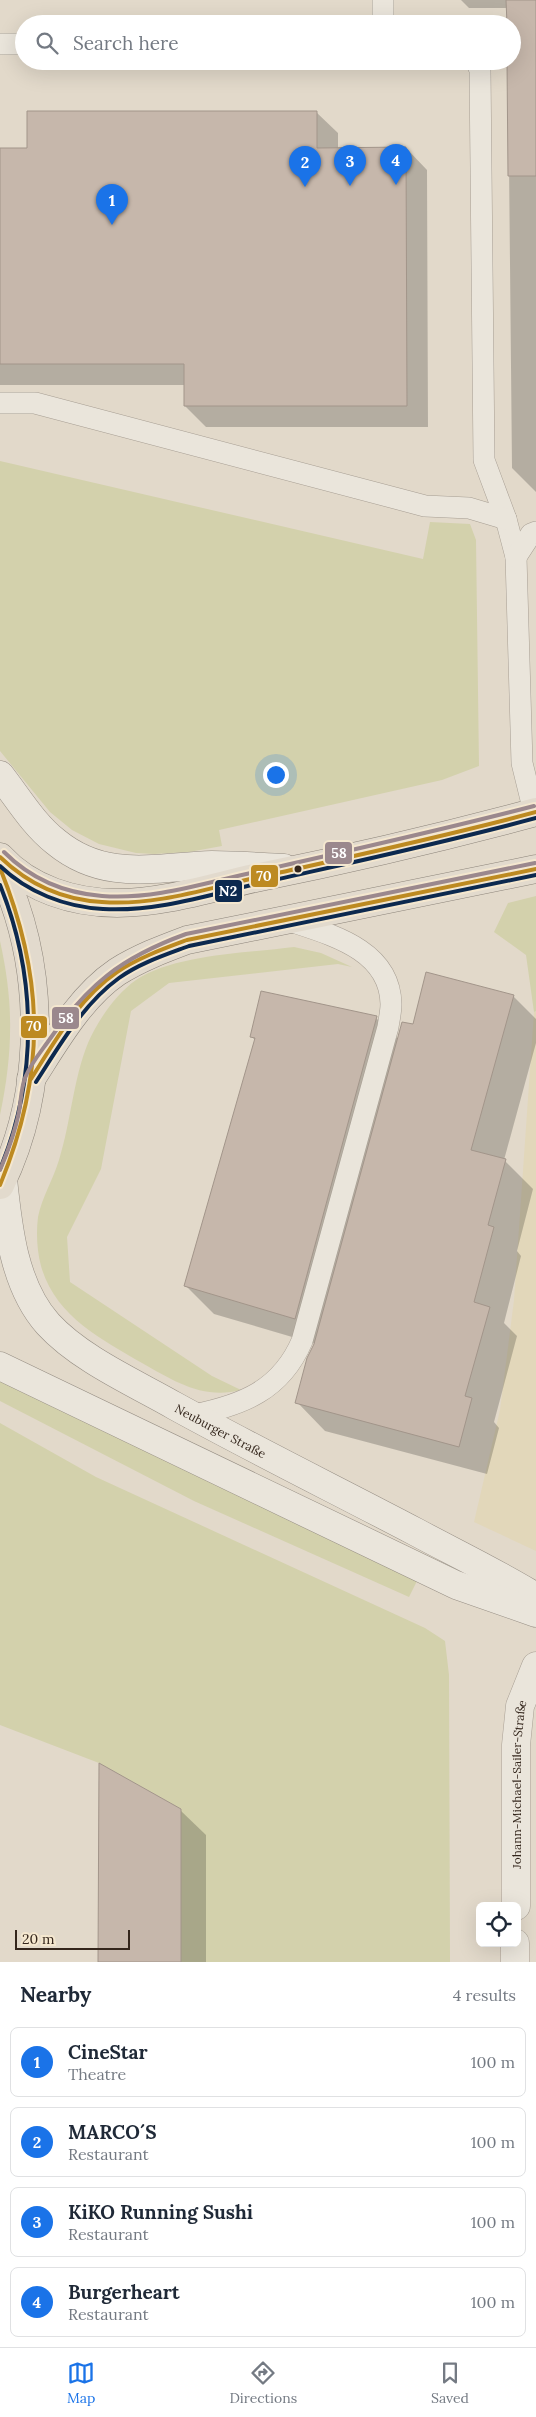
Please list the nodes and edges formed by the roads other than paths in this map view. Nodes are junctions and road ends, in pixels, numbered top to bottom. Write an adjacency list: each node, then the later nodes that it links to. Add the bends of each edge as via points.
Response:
1 (383, 0): 2 (lane)
2 (383, 15)
3 (0, 44): 4 (lane)
4 (15, 44)
5 (480, 70): 7 (lane, via 484,460)
6 (0, 404): 7 (lane, via 35,402 425,506 469,508)
7 (506, 519): 9 (lane)
8 (536, 532): 9 (lane, via 531,534)
9 (516, 557): 11 (lane, via 522,763)
10 (0, 775): 14 (main road, via 54,841 72,855 96,865 142,871 212,866)
11 (535, 812): 14 (main road, via 464,832)
12 (0, 857): 14 (main road, via 13,871 33,884 77,898 117,903 167,897)
13 (0, 868): 17 (main road, via 16,908 31,976 34,1044)
14 (298, 869)
15 (536, 869): 16 (main road)
16 (290, 921): 17 (main road, via 187,940 138,960 116,973 75,1015); 20 (lane, via 344,940 378,965 391,1004 388,1028 294,1361 255,1396)
17 (31, 1079): 18 (main road, via 25,1113)
18 (2, 1182): 20 (main road, Neuburger Straße, via 20,1273 48,1324 89,1356)
19 (0, 1366): 22 (main road, via 448,1581)
20 (193, 1416): 21 (main road, Neuburger Straße, via 464,1556)
21 (536, 1597)
22 (536, 1613)
23 (536, 1666): 24 (main road, Johann-Michael-Sailer-Straße, via 520,1706 516,1745)
24 (516, 1902)
25 (516, 1947): 26 (main road)
26 (516, 1962)

